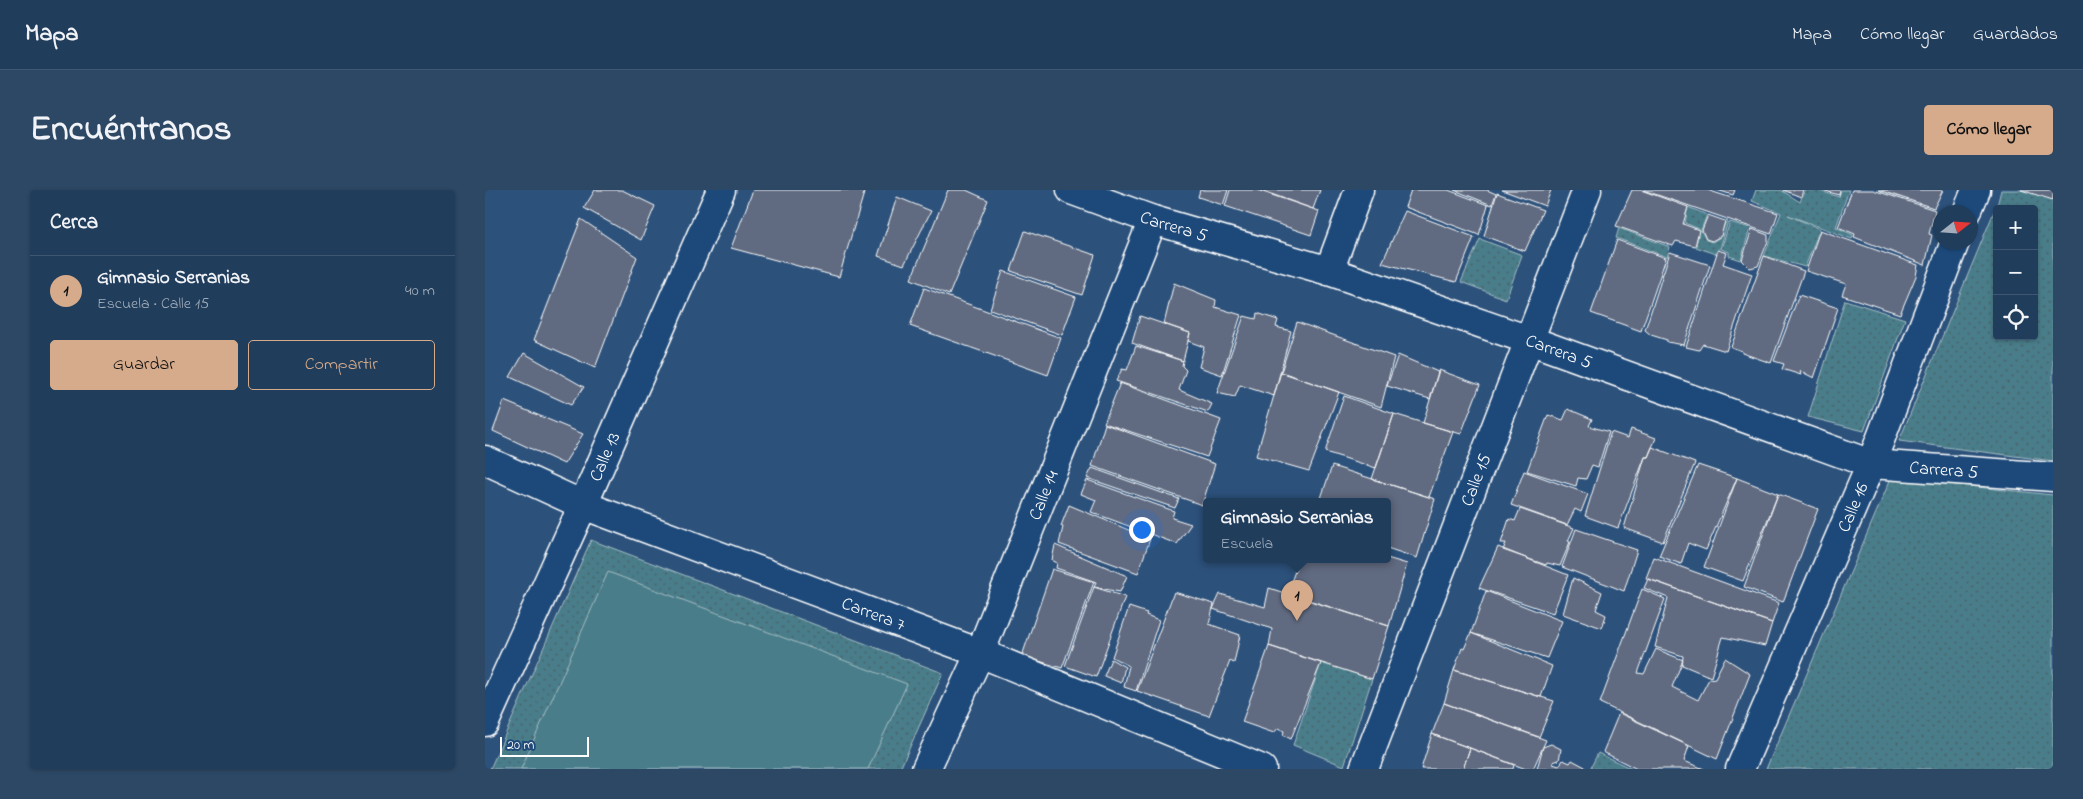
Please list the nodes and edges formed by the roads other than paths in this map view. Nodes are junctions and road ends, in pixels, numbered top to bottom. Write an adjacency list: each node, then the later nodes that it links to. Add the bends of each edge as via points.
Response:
1 (721, 190): 14 (street, Calle 13)
2 (1071, 190): 7 (street, Carrera 5)
3 (1359, 190): 9 (street)
4 (1587, 190): 10 (street, Calle 15)
5 (1975, 190): 6 (street)
6 (1970, 205)
7 (1153, 220): 9 (street, Carrera 5); 15 (street, Calle 14)
8 (1952, 250): 12 (street, Calle 16)
9 (1329, 271): 10 (street, Carrera 5)
10 (1529, 340): 12 (street, Carrera 5); 19 (street, Calle 15)
11 (485, 460): 14 (street, Carrera 7)
12 (1871, 464): 13 (street, Carrera 5); 20 (street, Calle 16)
13 (2053, 477)
14 (583, 504): 15 (street, Carrera 7); 16 (street, Calle 13)
15 (980, 653): 17 (street, Calle 14); 18 (street, Carrera 7)
16 (485, 722)
17 (926, 769)
18 (1261, 769)
19 (1365, 769)
20 (1740, 769)

